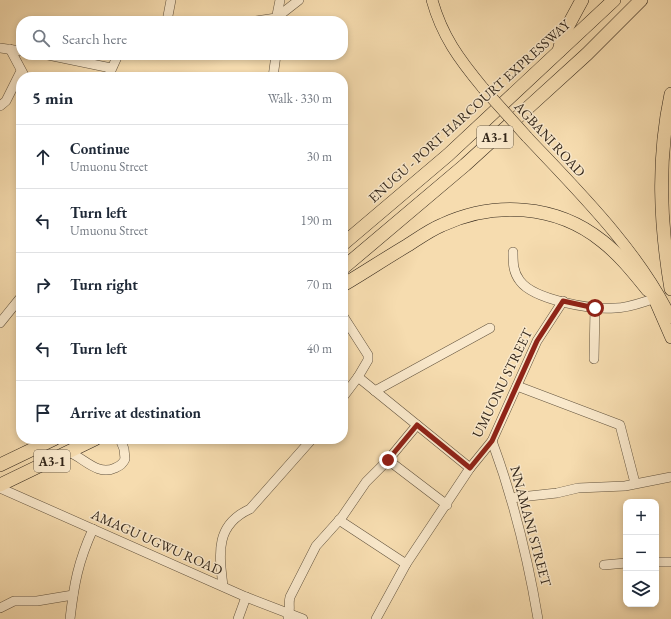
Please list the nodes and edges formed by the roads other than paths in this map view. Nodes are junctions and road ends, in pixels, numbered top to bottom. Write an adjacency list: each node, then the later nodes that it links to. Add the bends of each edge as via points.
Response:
1 (171, 0): 8 (street)
2 (280, 0): 9 (street)
3 (299, 0): 10 (street)
4 (432, 0): 27 (main road, AGBANI ROAD, bridge, via 444,35 462,64 585,199)
5 (582, 0): 14 (highway)
6 (614, 0): 14 (highway, ENUGU - PORT HARCOURT EXPRESSWAY / A3-1)
7 (641, 0): 26 (highway, A3-1, via 587,54 466,164)
8 (168, 16)
9 (277, 16)
10 (281, 16)
11 (0, 48): 12 (street)
12 (10, 49): 13 (street); 18 (street)
13 (16, 50)
14 (558, 52): 24 (highway, ENUGU - PORT HARCOURT EXPRESSWAY / A3-1, via 448,155)
15 (66, 60): 19 (street)
16 (116, 60): 19 (street)
17 (275, 60): 20 (street)
18 (22, 72)
19 (110, 72)
20 (274, 72)
21 (16, 85): 23 (street)
22 (671, 94): 29 (highway, via 661,156 660,196)
23 (0, 106)
24 (348, 240)
25 (513, 252): 31 (street, via 514,268 525,287)
26 (348, 264)
27 (644, 272): 30 (main road, AGBANI ROAD); 34 (main road, AGBANI ROAD, via 658,291)
28 (348, 282): 30 (highway, via 440,225 482,211 506,208 546,213 592,234 612,249)
29 (671, 289)
30 (651, 295): 33 (street, via 628,307); 38 (main road, AGBANI ROAD)
31 (563, 301): 33 (street); 41 (street, UMUONU STREET, via 537,341)
32 (16, 303): 35 (street)
33 (595, 308): 39 (street)
34 (671, 318)
35 (0, 324)
36 (348, 324): 40 (street, via 368,355 368,360)
37 (490, 328): 43 (street)
38 (671, 338)
39 (594, 359)
40 (358, 376): 42 (street); 43 (street)
41 (518, 386): 45 (street, UMUONU STREET); 55 (street, via 620,425)
42 (348, 390)
43 (375, 391): 44 (street)
44 (417, 425): 51 (street); 53 (street)
45 (492, 441): 53 (street, UMUONU STREET); 57 (street, NNAMANI STREET)
46 (44, 444): 52 (highway, A3-1)
47 (85, 444): 50 (highway, A3-1)
48 (122, 444): 50 (street, via 125,459 111,470 98,470)
49 (308, 444): 66 (street, via 250,509 239,514 226,527 221,544)
50 (70, 452): 56 (highway, A3-1)
51 (388, 460): 58 (street); 59 (street, via 366,482)
52 (0, 465)
53 (470, 468): 58 (street, UMUONU STREET)
54 (671, 477): 55 (street)
55 (635, 483): 57 (street)
56 (2, 485): 60 (street, AMAGU UGWU ROAD)
57 (511, 498): 75 (street, NNAMANI STREET, via 531,576)
58 (446, 505): 64 (street, UMUONU STREET)
59 (339, 520): 64 (street); 70 (street, via 316,546 288,603)
60 (93, 529): 66 (street, AMAGU UGWU ROAD); 67 (street, via 78,567)
61 (659, 562): 62 (street)
62 (671, 562)
63 (623, 563): 65 (street)
64 (406, 564): 74 (street, UMUONU STREET)
65 (604, 565)
66 (223, 586): 68 (street, AMAGU UGWU ROAD)
67 (73, 595): 69 (street, via 14,601); 71 (street)
68 (246, 597): 70 (street, AMAGU UGWU ROAD); 72 (street)
69 (0, 608)
70 (288, 616): 73 (street, AMAGU UGWU ROAD)
71 (70, 619)
72 (238, 619)
73 (303, 619)
74 (376, 619)
75 (538, 619)

